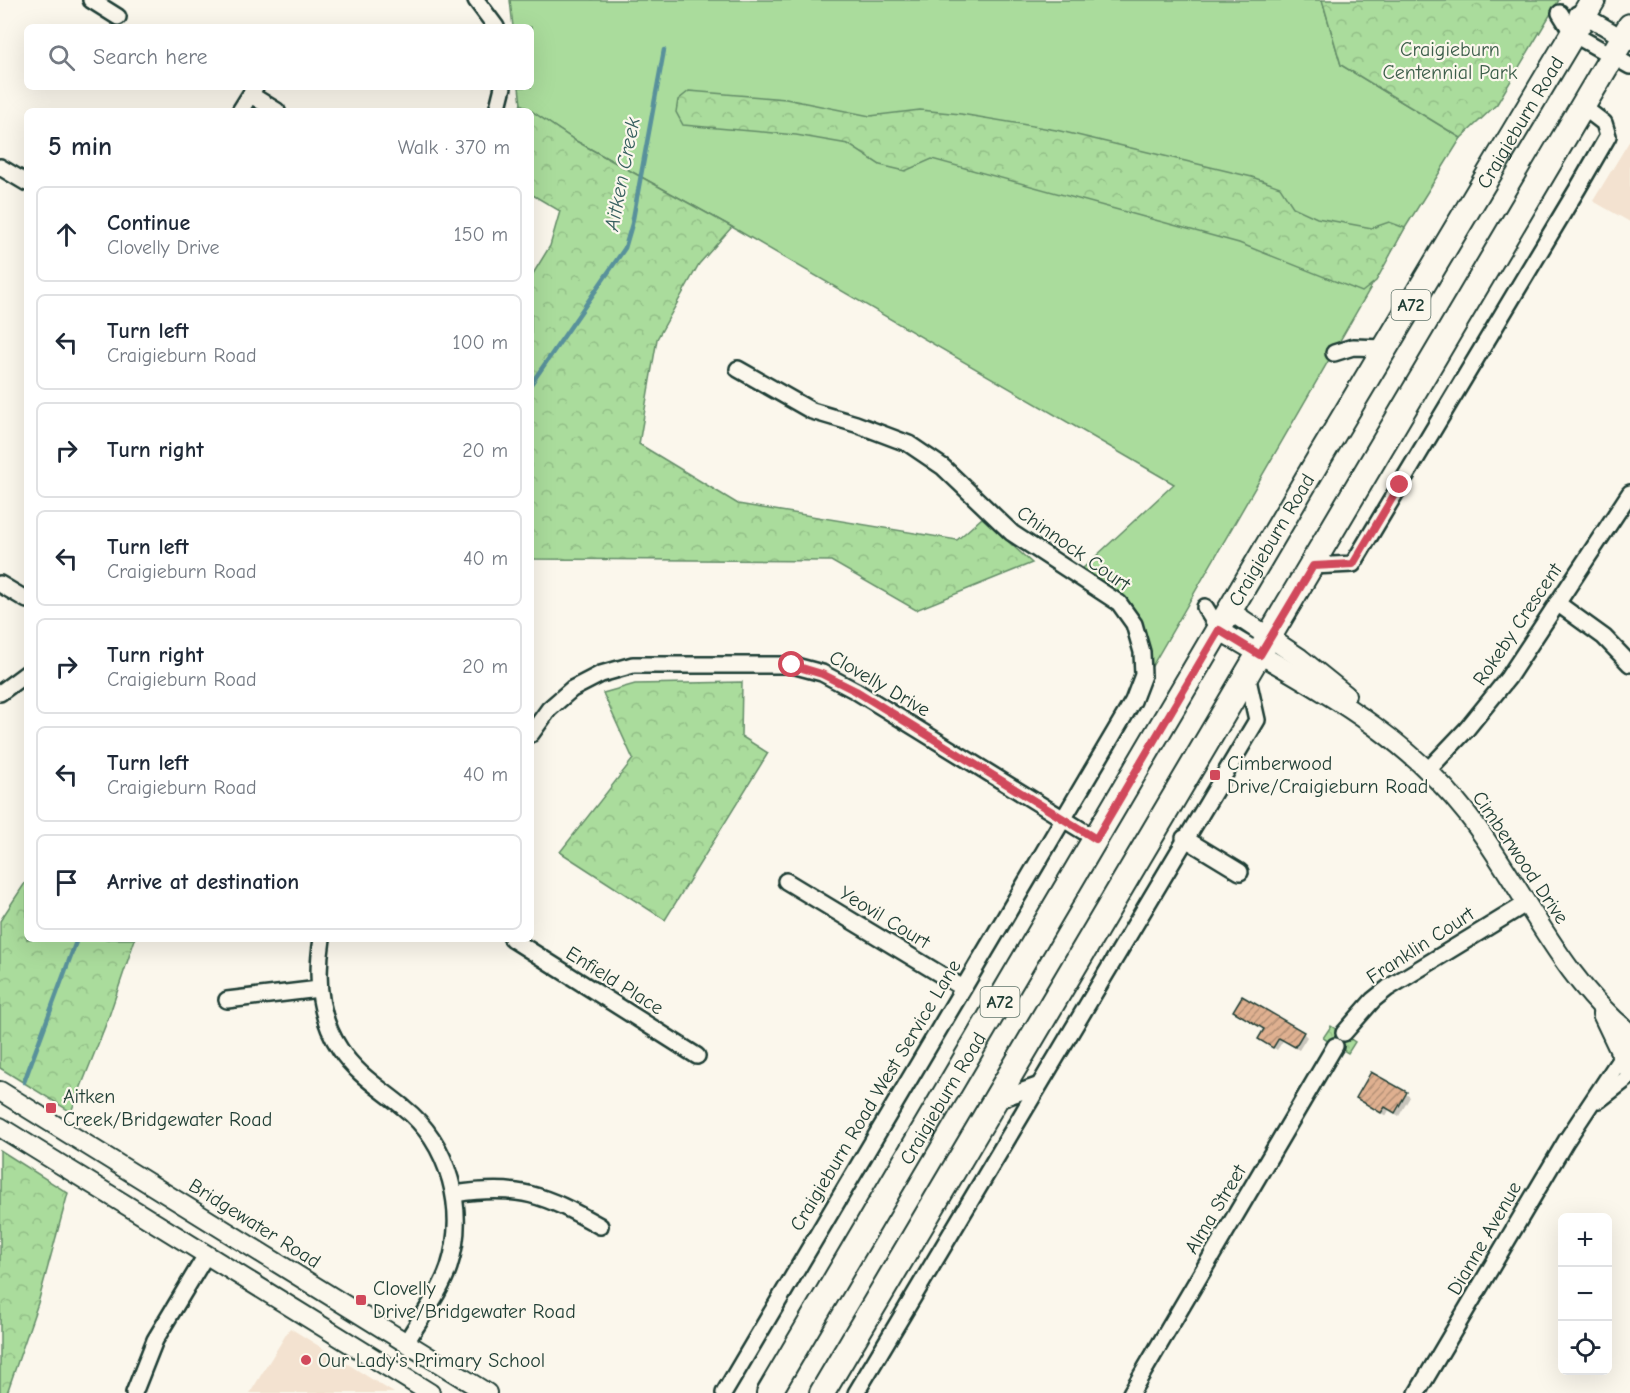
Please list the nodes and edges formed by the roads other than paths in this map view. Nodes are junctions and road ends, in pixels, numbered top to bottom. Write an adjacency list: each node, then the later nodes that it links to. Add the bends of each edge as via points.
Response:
1 (476, 0): 5 (street)
2 (95, 1): 4 (street)
3 (1584, 16): 6 (street); 6 (street); 15 (main road, Craigieburn Road / A72)
4 (118, 17)
5 (494, 24)
6 (1625, 45): 9 (main road, A72)
7 (502, 90): 12 (street)
8 (253, 91): 10 (street); 11 (street)
9 (1583, 107): 19 (main road, A72); 19 (street, via 1608,130 1583,180 1353,564)
10 (242, 108)
11 (273, 108)
12 (497, 108)
13 (0, 167): 14 (street)
14 (24, 181)
15 (1385, 348): 16 (street, via 1353,347); 23 (main road, Craigieburn Road / A72)
16 (1334, 353)
17 (738, 369): 31 (street, Chinnock Court, via 812,411 909,444 943,467 1012,533 1092,583 1122,608 1134,624 1142,652 1143,675 1133,701)
18 (1630, 493): 22 (street, Rokeby Crescent)
19 (1313, 566): 24 (main road, A72)
20 (0, 584): 21 (street)
21 (24, 598)
22 (1557, 603): 25 (street, via 1604,637); 30 (street, Rokeby Crescent, via 1490,701)
23 (1225, 621): 24 (street, Cimberwood Drive); 33 (main road, Craigieburn Road / A72)
24 (1265, 646): 27 (main road, A72); 30 (street, Cimberwood Drive, via 1291,671 1370,720)
25 (1630, 664)
26 (24, 675): 28 (street)
27 (1247, 675): 32 (street, via 1257,720); 50 (main road, A72)
28 (0, 693)
29 (534, 730): 31 (street, Clovelly Drive, via 549,709 572,689 618,668 643,664 792,665 840,682)
30 (1428, 770): 36 (street, Cimberwood Drive, via 1468,815)
31 (1063, 820): 33 (street, Clovelly Drive); 39 (street, Craigieburn Road West Service Lane)
32 (1185, 838): 34 (street); 48 (street)
33 (1096, 839): 62 (main road, Craigieburn Road / A72)
34 (1240, 872)
35 (786, 881): 39 (street, Yeovil Court)
36 (1527, 903): 42 (street, Cimberwood Drive); 43 (street, Franklin Court, via 1388,988)
37 (322, 942): 40 (street)
38 (517, 942): 46 (street, Enfield Place)
39 (963, 988): 61 (street, Craigieburn Road West Service Lane)
40 (319, 989): 41 (street); 53 (street, via 328,1028 339,1047 362,1076 420,1122 439,1150)
41 (227, 999)
42 (1598, 1004): 44 (street, Cimberwood Drive); 47 (street, Cimberwood Drive)
43 (1344, 1033)
44 (1630, 1033)
45 (1335, 1046): 65 (street, Alma Street)
46 (697, 1056)
47 (1626, 1060): 66 (street, Dianne Avenue, via 1566,1141)
48 (1037, 1086): 50 (street); 64 (street)
49 (4, 1095): 56 (street, Bridgewater Road)
50 (994, 1102): 63 (main road, A72)
51 (0, 1122): 52 (street)
52 (7, 1131): 55 (street)
53 (455, 1194): 54 (street, via 492,1189 523,1191 557,1202); 56 (street, via 456,1227 449,1268)
54 (600, 1226)
55 (206, 1254): 57 (street); 58 (street, via 155,1340)
56 (406, 1342): 57 (street); 60 (street, Bridgewater Road)
57 (391, 1369): 59 (street)
58 (134, 1393)
59 (430, 1393)
60 (487, 1393)
61 (724, 1393)
62 (769, 1393)
63 (822, 1393)
64 (856, 1393)
65 (1131, 1393)
66 (1417, 1393)

